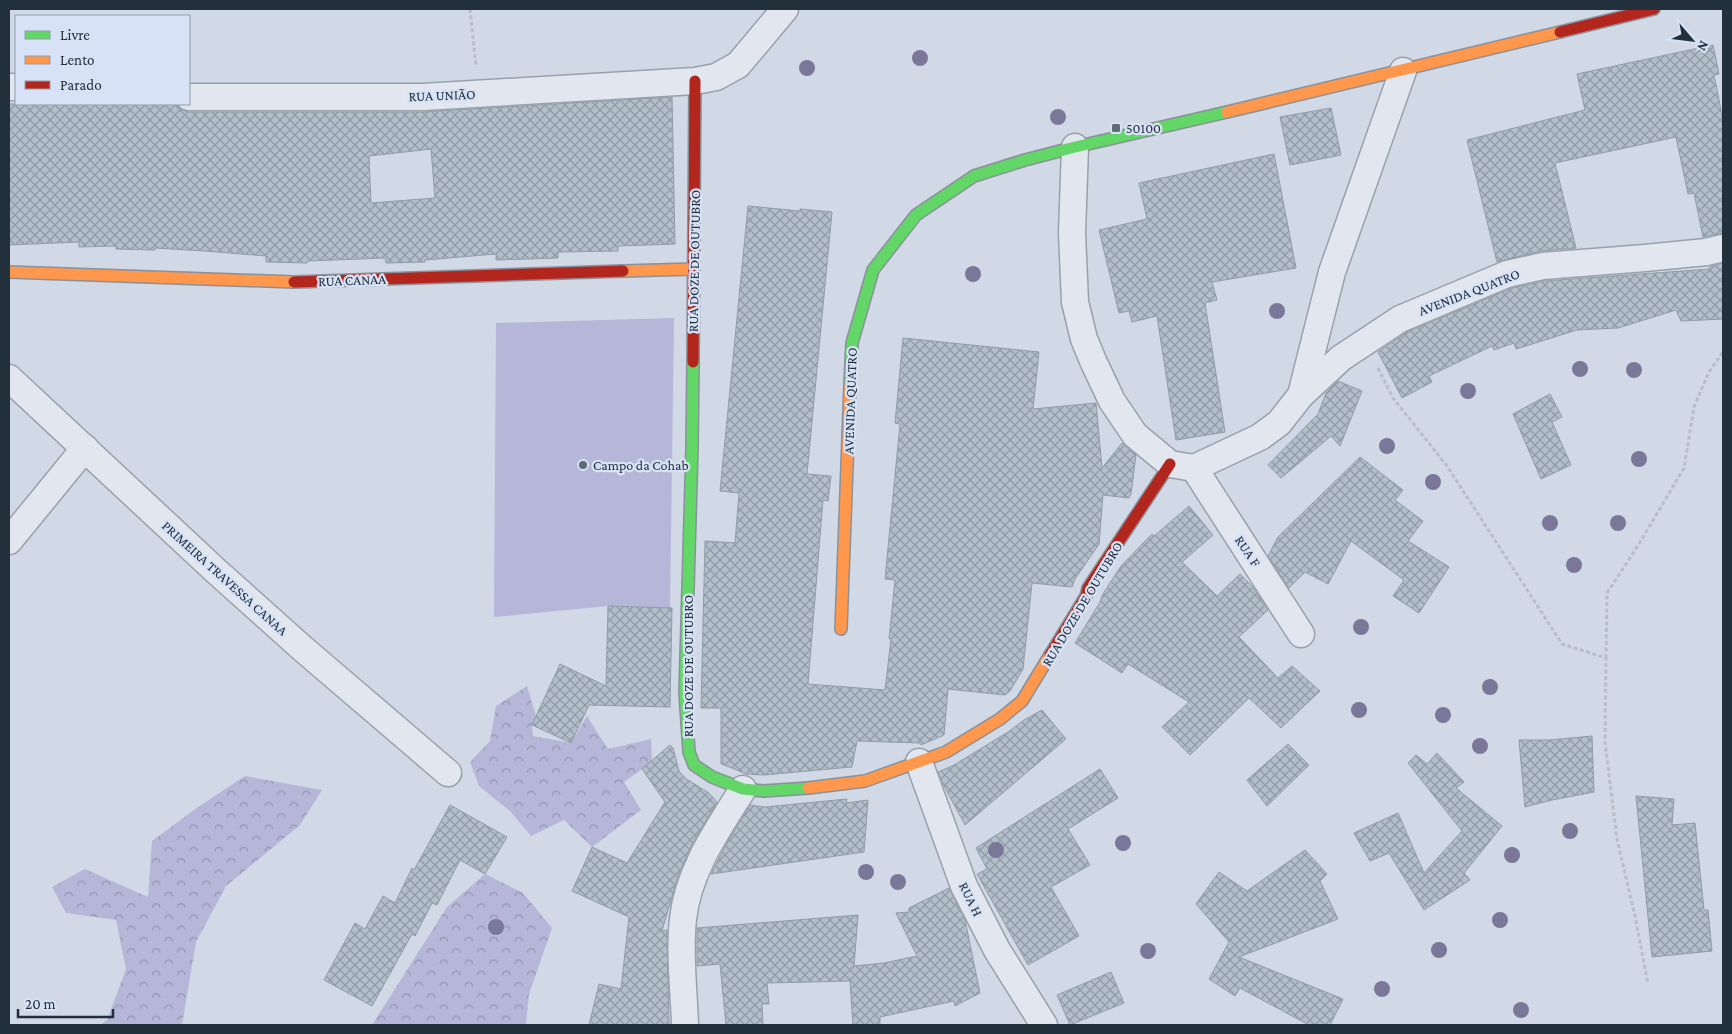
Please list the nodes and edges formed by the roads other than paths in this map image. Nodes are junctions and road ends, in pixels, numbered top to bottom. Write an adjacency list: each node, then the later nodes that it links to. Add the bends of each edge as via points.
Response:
1 (785, 9): 4 (street, RUA UNIÃO, via 738,65 716,77)
2 (1654, 9): 3 (street, AVENIDA QUATRO)
3 (1403, 70): 6 (street, AVENIDA QUATRO); 11 (street, AVENIDA QUATRO, via 1332,272)
4 (695, 81): 5 (street, RUA UNIÃO, via 423,97); 8 (street, RUA DOZE DE OUTUBRO)
5 (190, 97)
6 (1075, 147): 13 (street, via 1072,233 1077,314 1084,339 1112,401 1135,435); 15 (street, AVENIDA QUATRO, via 974,176 916,214 873,270 852,343)
7 (1723, 248): 11 (street, AVENIDA QUATRO, via 1543,266 1507,274 1400,319 1341,358)
8 (694, 269): 9 (street, RUA CANAA, via 296,282); 19 (street, RUA DOZE DE OUTUBRO, via 685,693 687,734 694,765 712,777)
9 (9, 272)
10 (9, 378): 12 (street, PRIMEIRA TRAVESSA CANAA)
11 (1301, 396): 13 (street, AVENIDA QUATRO, via 1279,423 1260,437)
12 (85, 448): 14 (street); 18 (street, PRIMEIRA TRAVESSA CANAA, via 273,622)
13 (1182, 466): 16 (street, RUA F); 17 (street, RUA DOZE DE OUTUBRO, via 1088,588 1022,701 976,735 946,752)
14 (9, 541)
15 (841, 629)
16 (1301, 634)
17 (919, 762): 19 (street, RUA DOZE DE OUTUBRO, via 865,781 764,791); 21 (street, RUA H, via 964,886)
18 (448, 773)
19 (743, 788): 20 (street, via 706,850 689,888 682,919)
20 (685, 1025)
21 (1044, 1025)

